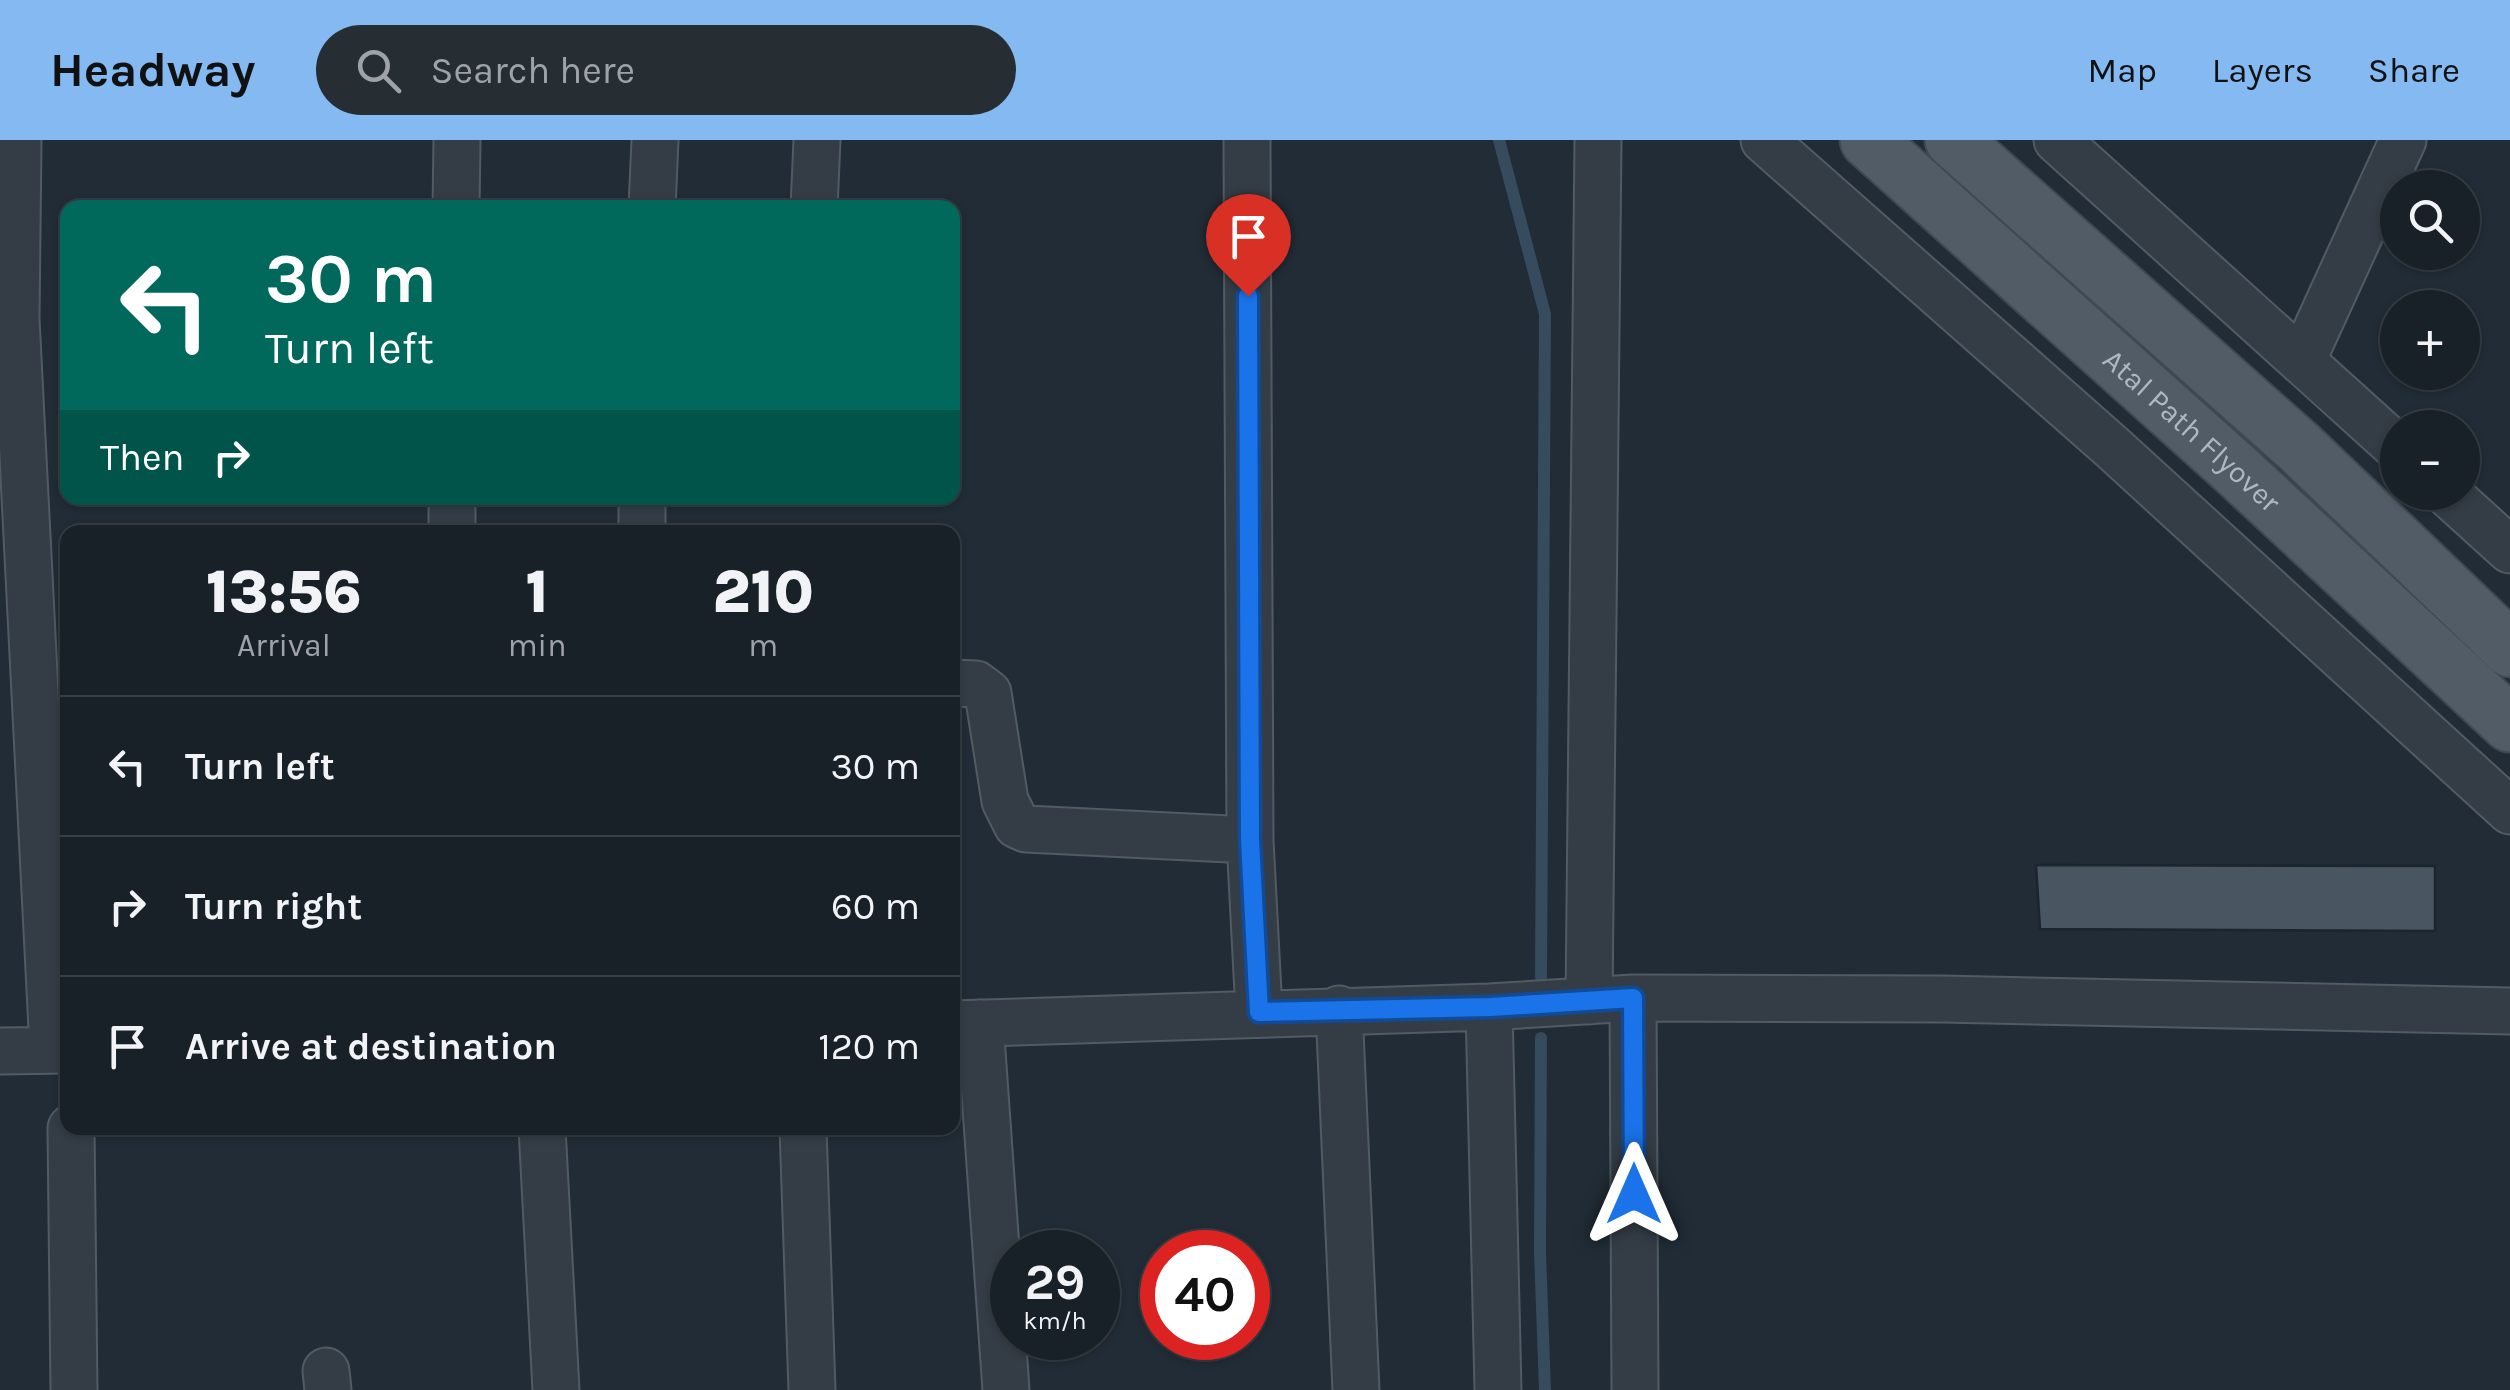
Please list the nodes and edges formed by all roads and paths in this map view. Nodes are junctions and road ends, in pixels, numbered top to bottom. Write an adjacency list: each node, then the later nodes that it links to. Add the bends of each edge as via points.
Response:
1 (18, 140): 12 (street)
2 (456, 140): 13 (street)
3 (655, 140): 14 (street)
4 (817, 140): 15 (street)
5 (1247, 140): 24 (street)
6 (1598, 140): 25 (street)
7 (1764, 140): 23 (street)
8 (1868, 140): 22 (main road, Atal Path Flyover)
9 (1953, 140): 20 (main road, Atal Path Flyover, via 2300,448)
10 (2056, 140): 16 (street)
11 (2403, 140): 16 (street)
12 (9, 192): 31 (street)
13 (456, 200)
14 (652, 200)
15 (814, 200)
16 (2302, 361): 17 (street)
17 (2380, 432)
18 (2466, 510): 19 (street)
19 (2510, 550)
20 (2510, 649)
21 (960, 683): 24 (street, via 988,693 1005,801 1017,826)
22 (2510, 724)
23 (2510, 811)
24 (1250, 840): 29 (street)
25 (1611, 1000): 26 (street); 28 (street, via 1942,999); 42 (street)
26 (1490, 1007): 27 (street); 41 (street)
27 (1338, 1009): 29 (street); 40 (street)
28 (2510, 1011)
29 (1259, 1012): 30 (street)
30 (966, 1023): 39 (street)
31 (60, 1049): 32 (street)
32 (0, 1050)
33 (70, 1135): 36 (street)
34 (542, 1135): 37 (street)
35 (804, 1135): 38 (street)
36 (74, 1390)
37 (556, 1390)
38 (812, 1390)
39 (1006, 1390)
40 (1356, 1390)
41 (1498, 1390)
42 (1635, 1390)

